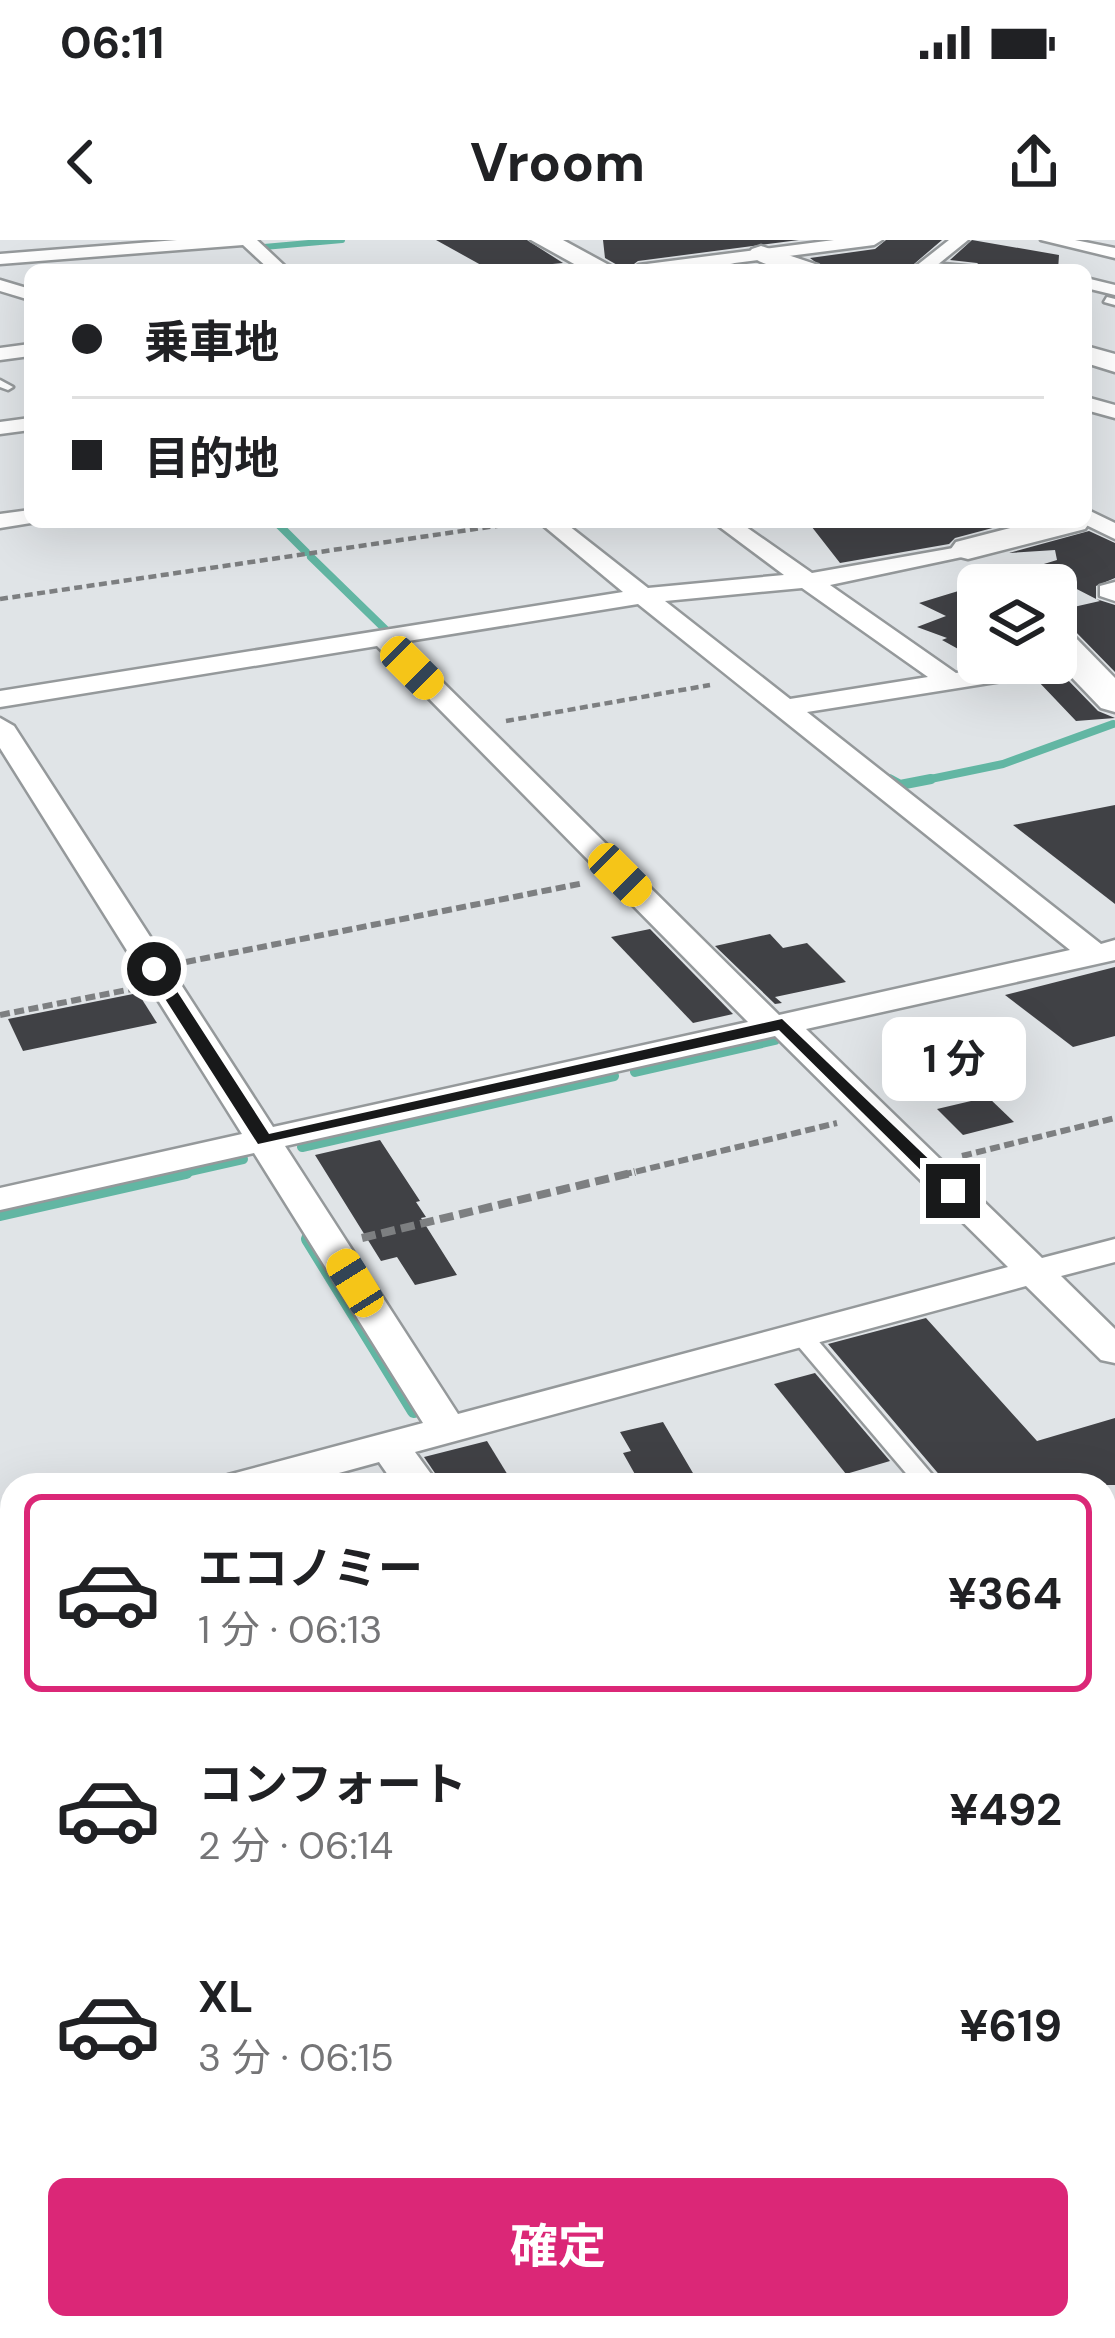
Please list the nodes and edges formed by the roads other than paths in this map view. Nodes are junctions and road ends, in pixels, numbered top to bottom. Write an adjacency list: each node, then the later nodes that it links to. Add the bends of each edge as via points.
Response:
1 (246, 240): 2 (street); 8 (street); 13 (street)
2 (262, 240)
3 (710, 240): 11 (street)
4 (960, 240): 16 (street)
5 (1049, 240): 9 (street)
6 (548, 241): 14 (main road)
7 (862, 241): 11 (street)
8 (90, 244): 10 (street); 12 (street)
9 (1115, 252)
10 (0, 259)
11 (755, 262): 15 (street)
12 (135, 264)
13 (273, 264)
14 (592, 264)
15 (686, 264)
16 (927, 264)
17 (558, 528): 23 (street)
18 (733, 528): 22 (street)
19 (946, 528): 21 (main road)
20 (1072, 528): 21 (main road)
21 (980, 561): 22 (street)
22 (807, 580): 23 (street); 27 (street)
23 (643, 596): 24 (street); 30 (street)
24 (383, 638): 28 (street); 33 (street)
25 (1077, 660): 29 (main road)
26 (957, 679): 27 (street)
27 (951, 681): 30 (street)
28 (0, 699)
29 (1115, 700)
30 (784, 708): 32 (street)
31 (0, 726): 34 (street)
32 (1105, 952): 33 (street)
33 (777, 1025): 34 (street); 37 (street)
34 (264, 1140): 35 (street); 40 (street)
35 (0, 1199)
36 (1115, 1250): 37 (street)
37 (1034, 1272): 38 (street); 39 (street)
38 (801, 1335): 40 (street); 44 (lane)
39 (1115, 1351)
40 (448, 1430): 41 (street)
41 (389, 1445): 42 (street); 43 (street)
42 (295, 1473)
43 (409, 1473)
44 (919, 1473)

